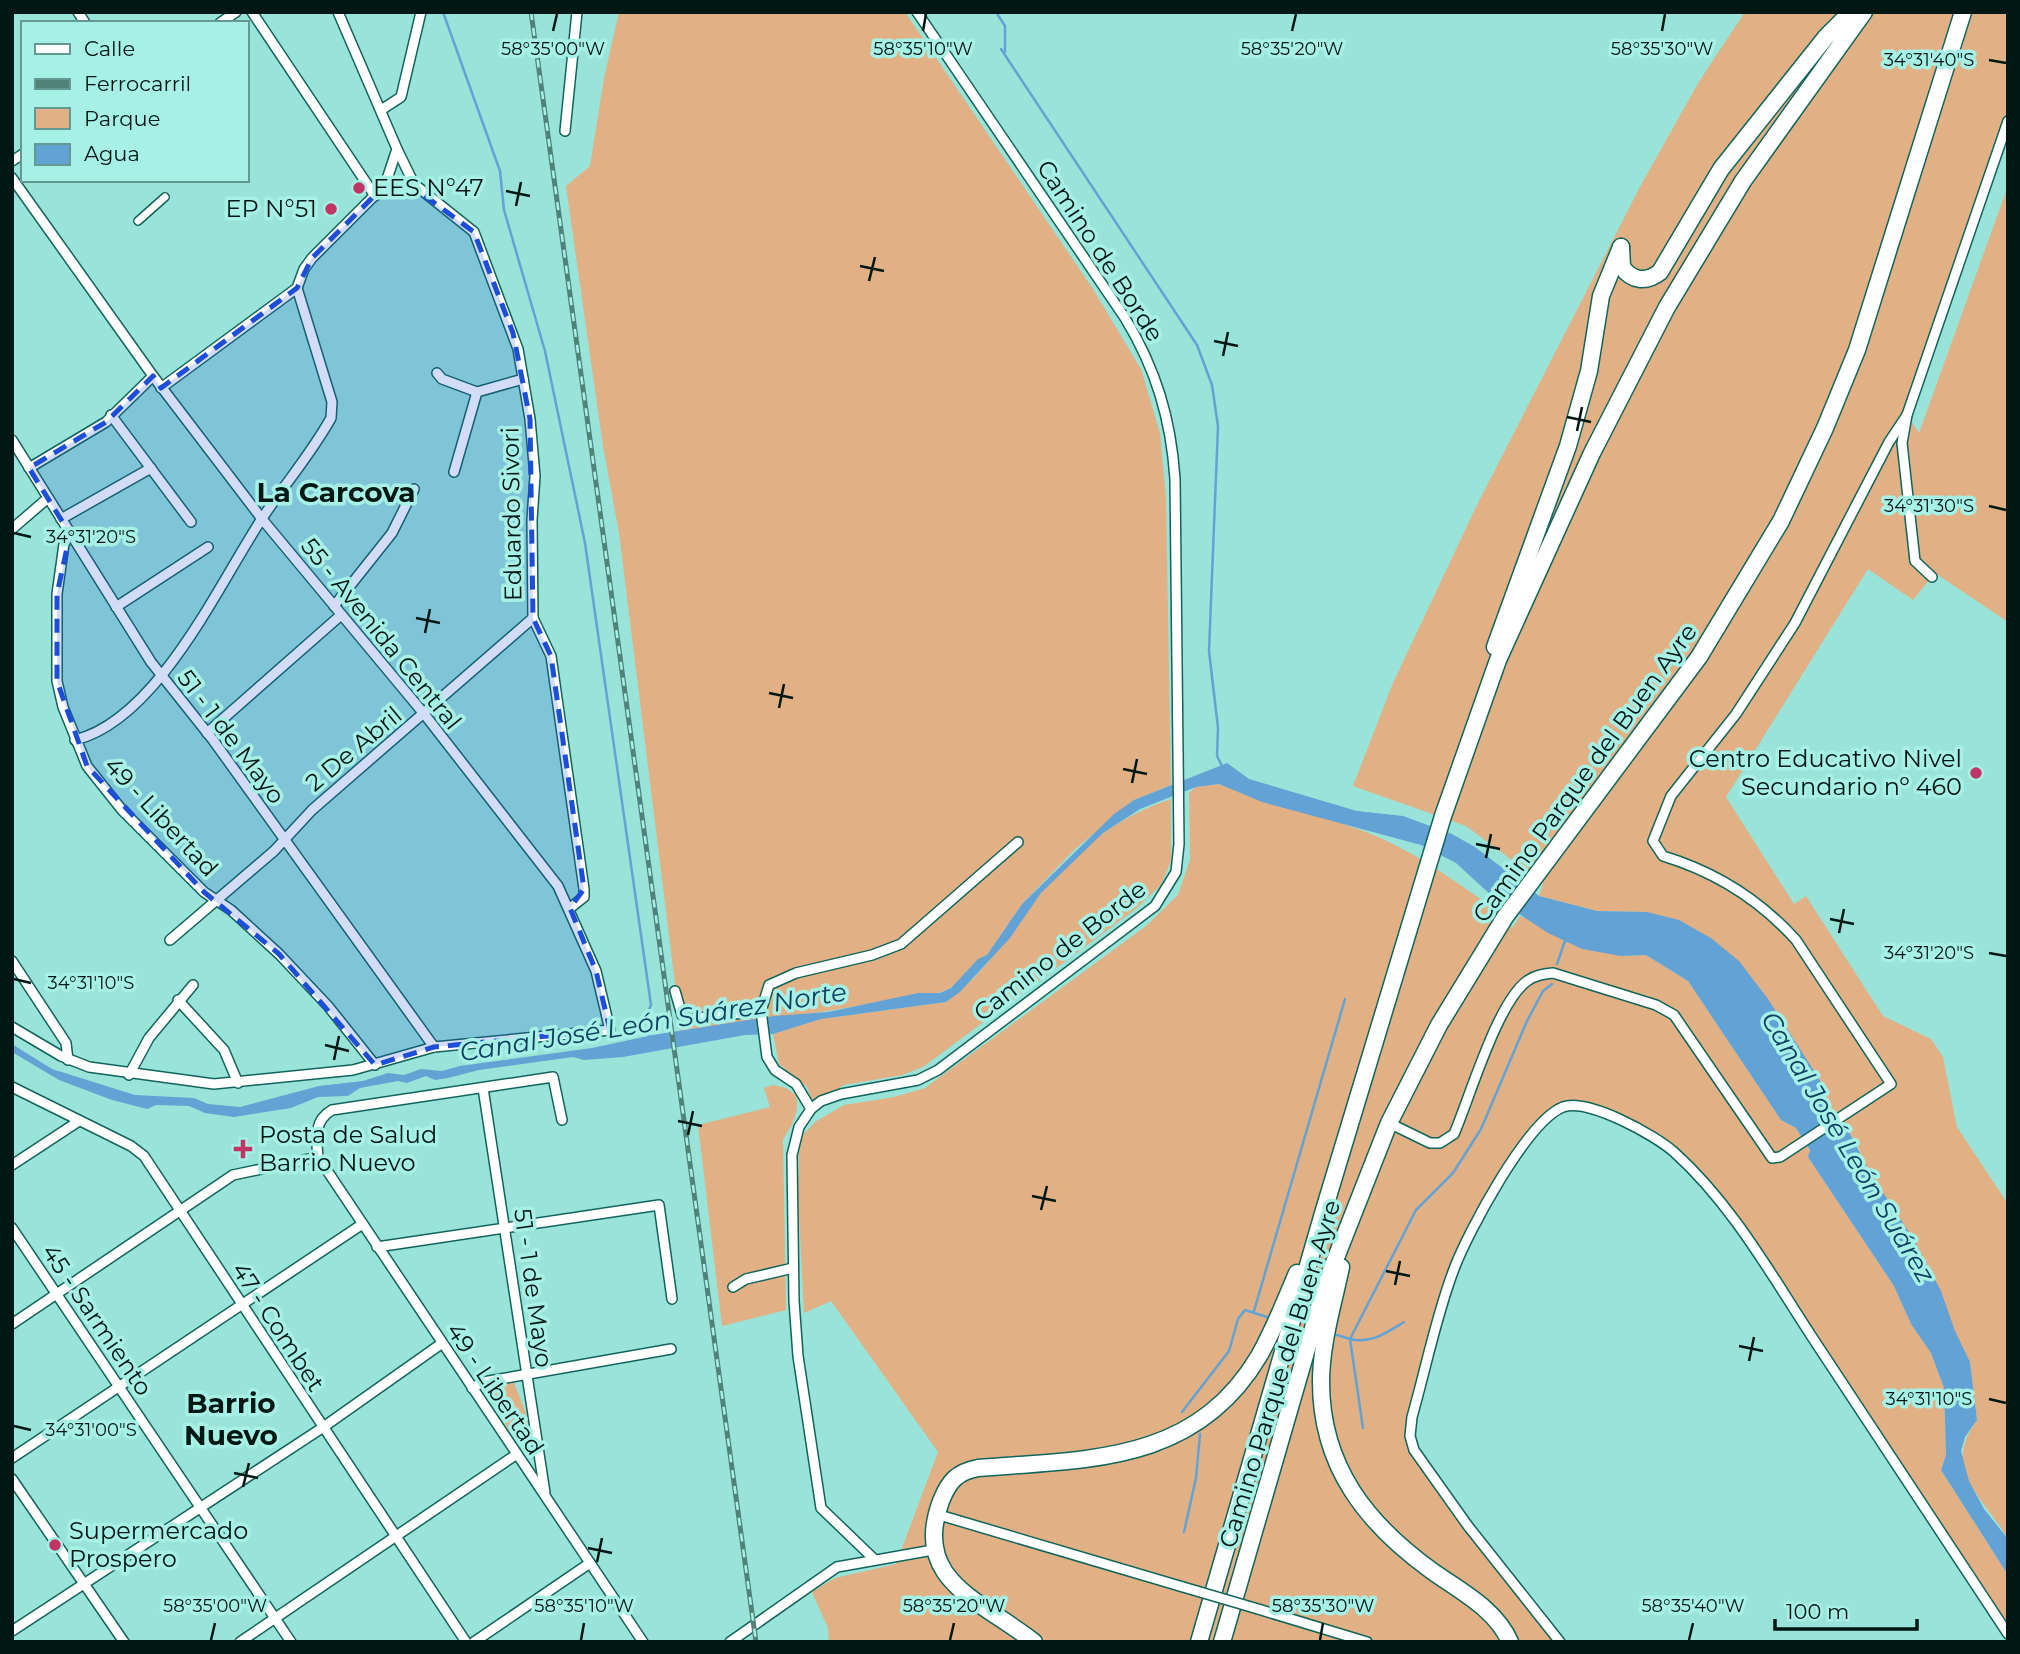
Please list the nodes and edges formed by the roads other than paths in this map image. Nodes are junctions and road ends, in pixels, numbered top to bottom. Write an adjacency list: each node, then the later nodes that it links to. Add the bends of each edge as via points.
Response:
1 (252, 12): 16 (street)
2 (338, 12): 9 (street, Eduardo Sivori)
3 (421, 12): 9 (street, via 401,97)
4 (577, 12): 11 (street)
5 (916, 12): 67 (street, Camino de Borde, via 1125,318 1160,387 1175,479 1180,844 1176,872 1155,906 929,1075 841,1094)
6 (1851, 12): 45 (highway, via 1721,169 1660,272 1645,280 1635,278 1622,267 1621,247 1601,296 1578,417 1501,626)
7 (1864, 12): 45 (highway, Camino Parque del Buen Ayre, via 1743,181 1667,307 1592,453)
8 (1963, 12): 70 (highway, Camino Parque del Buen Ayre, via 1857,350 1786,510 1686,677 1505,917 1439,1025)
9 (381, 110): 12 (street, Eduardo Sivori)
10 (2008, 121): 26 (street)
11 (565, 131)
12 (397, 149): 14 (street, Eduardo Sivori); 15 (street)
13 (12, 178): 21 (street, 55 - Avenida Central)
14 (414, 184): 15 (street, via 396,181); 22 (street, Eduardo Sivori, via 474,232 513,333)
15 (385, 185): 16 (street)
16 (375, 196): 19 (street, via 312,258)
17 (165, 197): 18 (street)
18 (138, 221)
19 (297, 288): 23 (street); 34 (street, via 332,412 321,436)
20 (437, 373): 24 (street)
21 (153, 376): 23 (street, 55 - Avenida Central); 25 (street)
22 (523, 379): 24 (street); 43 (street, Eduardo Sivori, via 535,476)
23 (161, 388): 34 (street, 55 - Avenida Central)
24 (477, 392): 30 (street)
25 (111, 415): 28 (street); 29 (street)
26 (1907, 415): 39 (street, via 1902,443 1915,561); 70 (street, via 1795,623 1736,714 1671,796 1653,841 1663,856 1731,884 1778,920 1891,1084 1780,1157 1769,1156 1684,1026 1665,1009 1553,973 1525,982 1512,1002 1449,1139 1430,1143)
27 (12, 440): 28 (street, 51 - 1 de Mayo)
28 (29, 468): 32 (street, 51 - 1 de Mayo)
29 (150, 468): 33 (street); 35 (street)
30 (454, 472)
31 (414, 489): 40 (street, via 392,533)
32 (47, 498): 33 (street, 51 - 1 de Mayo); 36 (street)
33 (61, 519): 37 (street, 51 - 1 de Mayo)
34 (262, 519): 40 (street, 55 - Avenida Central); 44 (street, via 184,648)
35 (191, 522)
36 (12, 529)
37 (70, 534): 41 (street, 51 - 1 de Mayo); 48 (street, 49 - Libertad, via 58,583 57,681)
38 (208, 547): 41 (street)
39 (1932, 577)
40 (334, 606): 42 (street, 55 - Avenida Central)
41 (116, 607): 44 (street, 51 - 1 de Mayo)
42 (341, 615): 46 (street, 55 - Avenida Central); 47 (street)
43 (533, 618): 46 (street, 2 De Abril); 52 (street, Eduardo Sivori, via 551,656 584,889 583,897)
44 (161, 676): 47 (street, 51 - 1 de Mayo); 48 (street, via 96,732)
45 (1487, 689): 74 (highway, Camino Parque del Buen Ayre, via 1443,816)
46 (425, 715): 49 (street, 2 De Abril, via 312,810); 52 (street, 55 - Avenida Central, via 545,868)
47 (207, 733): 49 (street, 51 - 1 de Mayo)
48 (75, 740): 51 (street, 49 - Libertad, via 99,783)
49 (284, 840): 51 (street, 2 De Abril); 60 (street, 51 - 1 de Mayo)
50 (1018, 842): 58 (street, via 901,944 785,976 769,985)
51 (215, 900): 53 (street, 2 De Abril); 62 (street, 49 - Libertad, via 279,954)
52 (570, 908): 60 (street, 55 - Avenida Central, via 596,971 610,1030)
53 (170, 940)
54 (12, 961): 61 (street, via 66,1043)
55 (193, 985): 57 (street)
56 (675, 991): 58 (street, via 682,1015 690,1018)
57 (178, 1000): 63 (street); 64 (street, via 223,1050)
58 (761, 1013): 67 (street, via 770,1065 790,1078)
59 (12, 1027): 61 (street)
60 (434, 1047): 62 (street)
61 (68, 1060): 63 (street)
62 (375, 1065): 64 (street)
63 (129, 1075): 64 (street)
64 (238, 1083)
65 (12, 1087): 69 (street, 47 - Combet)
66 (482, 1088): 68 (street, via 553,1077); 71 (street, via 332,1110 318,1125); 78 (street, 51 - 1 de Mayo)
67 (811, 1109): 80 (street, via 799,1127 792,1154)
68 (562, 1120)
69 (79, 1121): 72 (street); 73 (street, 47 - Combet, via 139,1150)
70 (1389, 1124): 75 (highway, Camino Parque del Buen Ayre)
71 (318, 1157): 73 (street, via 237,1173); 76 (street, 49 - Libertad)
72 (12, 1165)
73 (178, 1210): 82 (street); 84 (street, 47 - Combet)
74 (1324, 1210): 97 (highway, via 1259,1355 1214,1409 1168,1439 1118,1456 978,1468 958,1474); 114 (highway, Camino Parque del Buen Ayre)
75 (1353, 1210): 115 (highway, Camino Parque del Buen Ayre, via 1326,1283); 117 (highway, via 1325,1340 1321,1382 1324,1415 1339,1465 1362,1508 1380,1529 1495,1618)
76 (361, 1225): 79 (street, 49 - Libertad); 84 (street)
77 (12, 1228): 82 (street, 45 - Sarmiento)
78 (506, 1228): 79 (street); 83 (street, via 659,1205); 88 (street, 51 - 1 de Mayo)
79 (377, 1247): 86 (street, 49 - Libertad)
80 (793, 1268): 81 (street, via 746,1279); 100 (street, via 798,1356 821,1508)
81 (733, 1287)
82 (56, 1294): 85 (street); 89 (street, 45 - Sarmiento)
83 (672, 1299)
84 (240, 1304): 89 (street); 91 (street, 47 - Combet)
85 (12, 1324)
86 (441, 1344): 90 (street, 49 - Libertad); 91 (street)
87 (671, 1349): 88 (street)
88 (527, 1374): 90 (street); 95 (street, 51 - 1 de Mayo)
89 (120, 1387): 93 (street); 96 (street, 45 - Sarmiento)
90 (472, 1388): 92 (street, 49 - Libertad)
91 (322, 1428): 96 (street); 98 (street, 47 - Combet)
92 (517, 1454): 95 (street, 49 - Libertad); 98 (street)
93 (12, 1458)
94 (12, 1479): 102 (street)
95 (545, 1495): 101 (street, 49 - Libertad)
96 (201, 1508): 102 (street); 103 (street, 45 - Sarmiento)
97 (936, 1514): 99 (highway); 116 (street, bridge)
98 (396, 1538): 103 (street); 109 (street, 47 - Combet)
99 (933, 1550): 100 (street); 113 (highway, via 947,1578)
100 (875, 1560): 112 (street, via 832,1569)
101 (590, 1563): 110 (street); 111 (street, 49 - Libertad)
102 (85, 1584): 104 (street); 106 (street)
103 (275, 1618): 107 (street); 108 (street, 45 - Sarmiento)
104 (12, 1631)
105 (2008, 1634): 118 (street, via 1757,1252 1709,1189 1673,1151 1637,1129 1590,1108 1564,1107 1538,1125 1513,1159 1460,1252 1410,1436 1414,1450 1468,1526)
106 (124, 1642)
107 (240, 1642)
108 (291, 1642)
109 (466, 1642)
110 (474, 1642)
111 (643, 1642)
112 (730, 1642)
113 (1034, 1642)
114 (1199, 1642)
115 (1222, 1642)
116 (1367, 1642)
117 (1510, 1642)
118 (1560, 1642)

